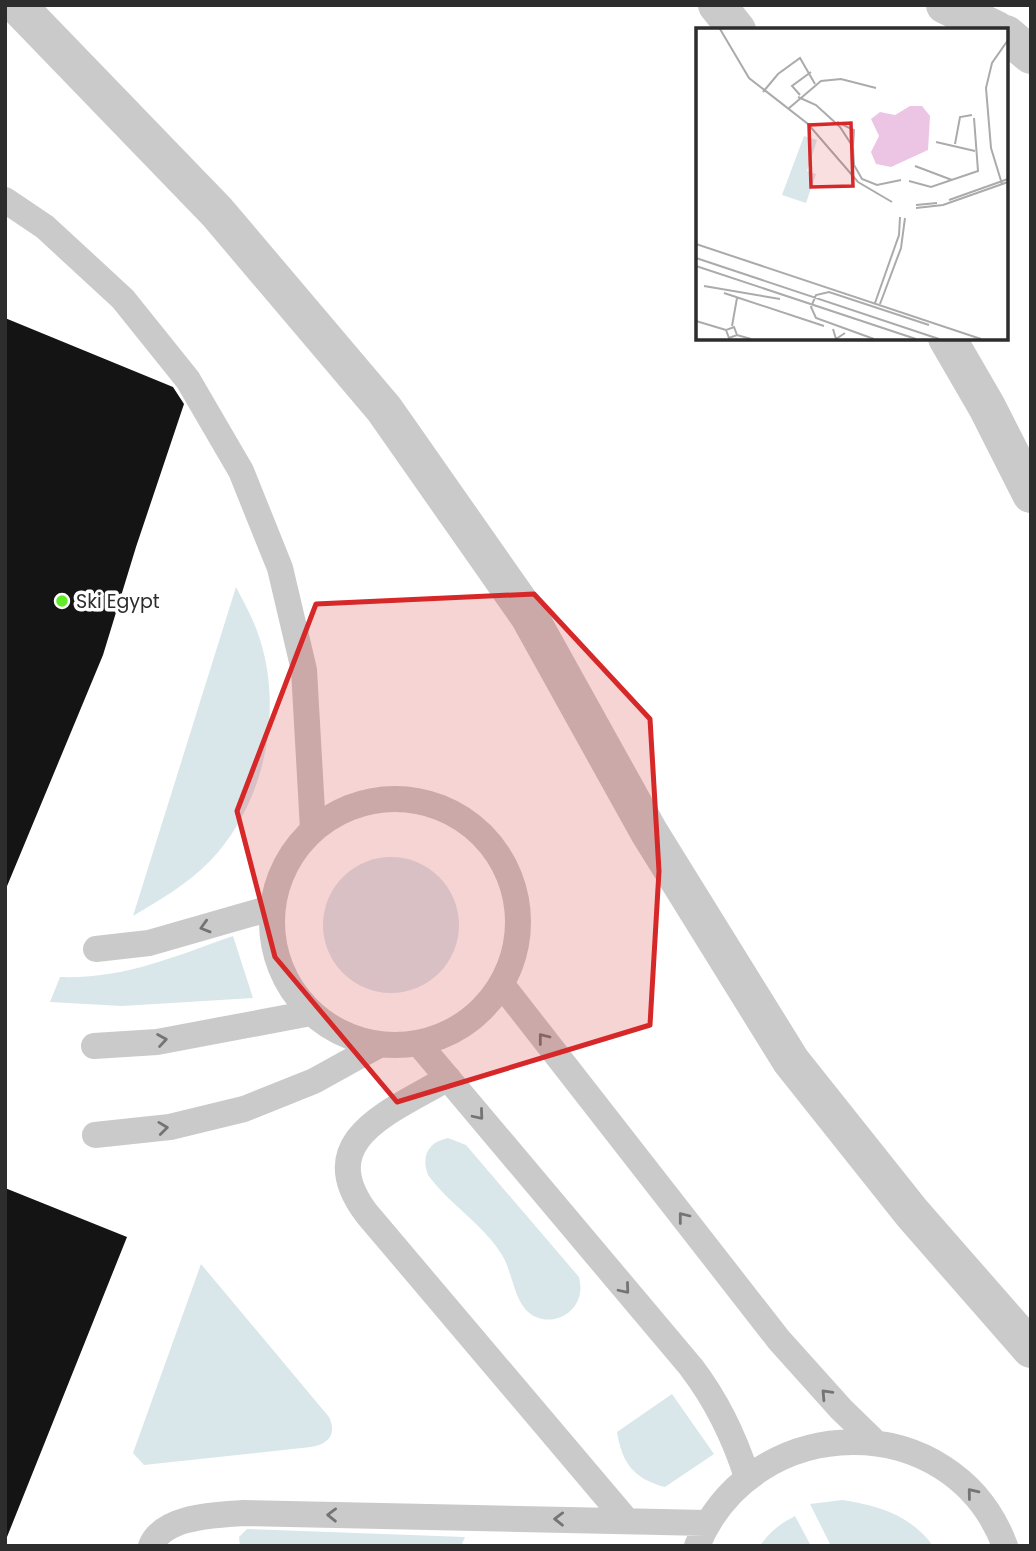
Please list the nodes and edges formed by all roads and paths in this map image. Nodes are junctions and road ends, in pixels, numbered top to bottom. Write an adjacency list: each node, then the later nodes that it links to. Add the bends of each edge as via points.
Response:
1 (17, 5): 21 (street, via 217,212 384,409 529,617 649,832 791,1061 912,1213)
2 (716, 5): 4 (street)
3 (945, 5): 5 (street)
4 (735, 28)
5 (993, 28)
6 (1008, 36): 7 (street)
7 (1031, 54)
8 (5, 201): 11 (lane, via 45,227 123,299 188,380 241,471 280,568 304,670)
9 (948, 340): 10 (street)
10 (1031, 494)
11 (313, 829): 12 (lane, via 292,851); 14 (lane, via 346,808 384,799 423,802 459,816 489,841 513,886 519,911 516,950)
12 (271, 908): 13 (lane, one-way to 13, via 149,943); 15 (lane, via 273,946 286,983)
13 (96, 949)
14 (502, 985): 16 (lane, via 471,1019); 22 (lane, one-way to 14, via 779,1340)
15 (311, 1013): 17 (lane, via 342,1034); 18 (lane, one-way to 15, via 158,1042)
16 (419, 1044): 17 (lane); 19 (lane)
17 (379, 1045): 20 (lane, one-way to 17, via 170,1127 244,1109 314,1082)
18 (94, 1046)
19 (448, 1078): 23 (lane, one-way to 23, via 697,1375 725,1420); 24 (lane, via 361,1134 350,1149 348,1184 367,1214)
20 (95, 1135)
21 (1031, 1349)
22 (875, 1442): 23 (lane, via 818,1445 786,1454); 27 (lane, one-way to 22, via 997,1524 965,1485 923,1456)
23 (747, 1477): 25 (lane, via 725,1499)
24 (627, 1521): 25 (lane); 26 (lane, one-way to 26, via 243,1513 181,1521)
25 (702, 1534)
26 (161, 1543)
27 (1005, 1546)

